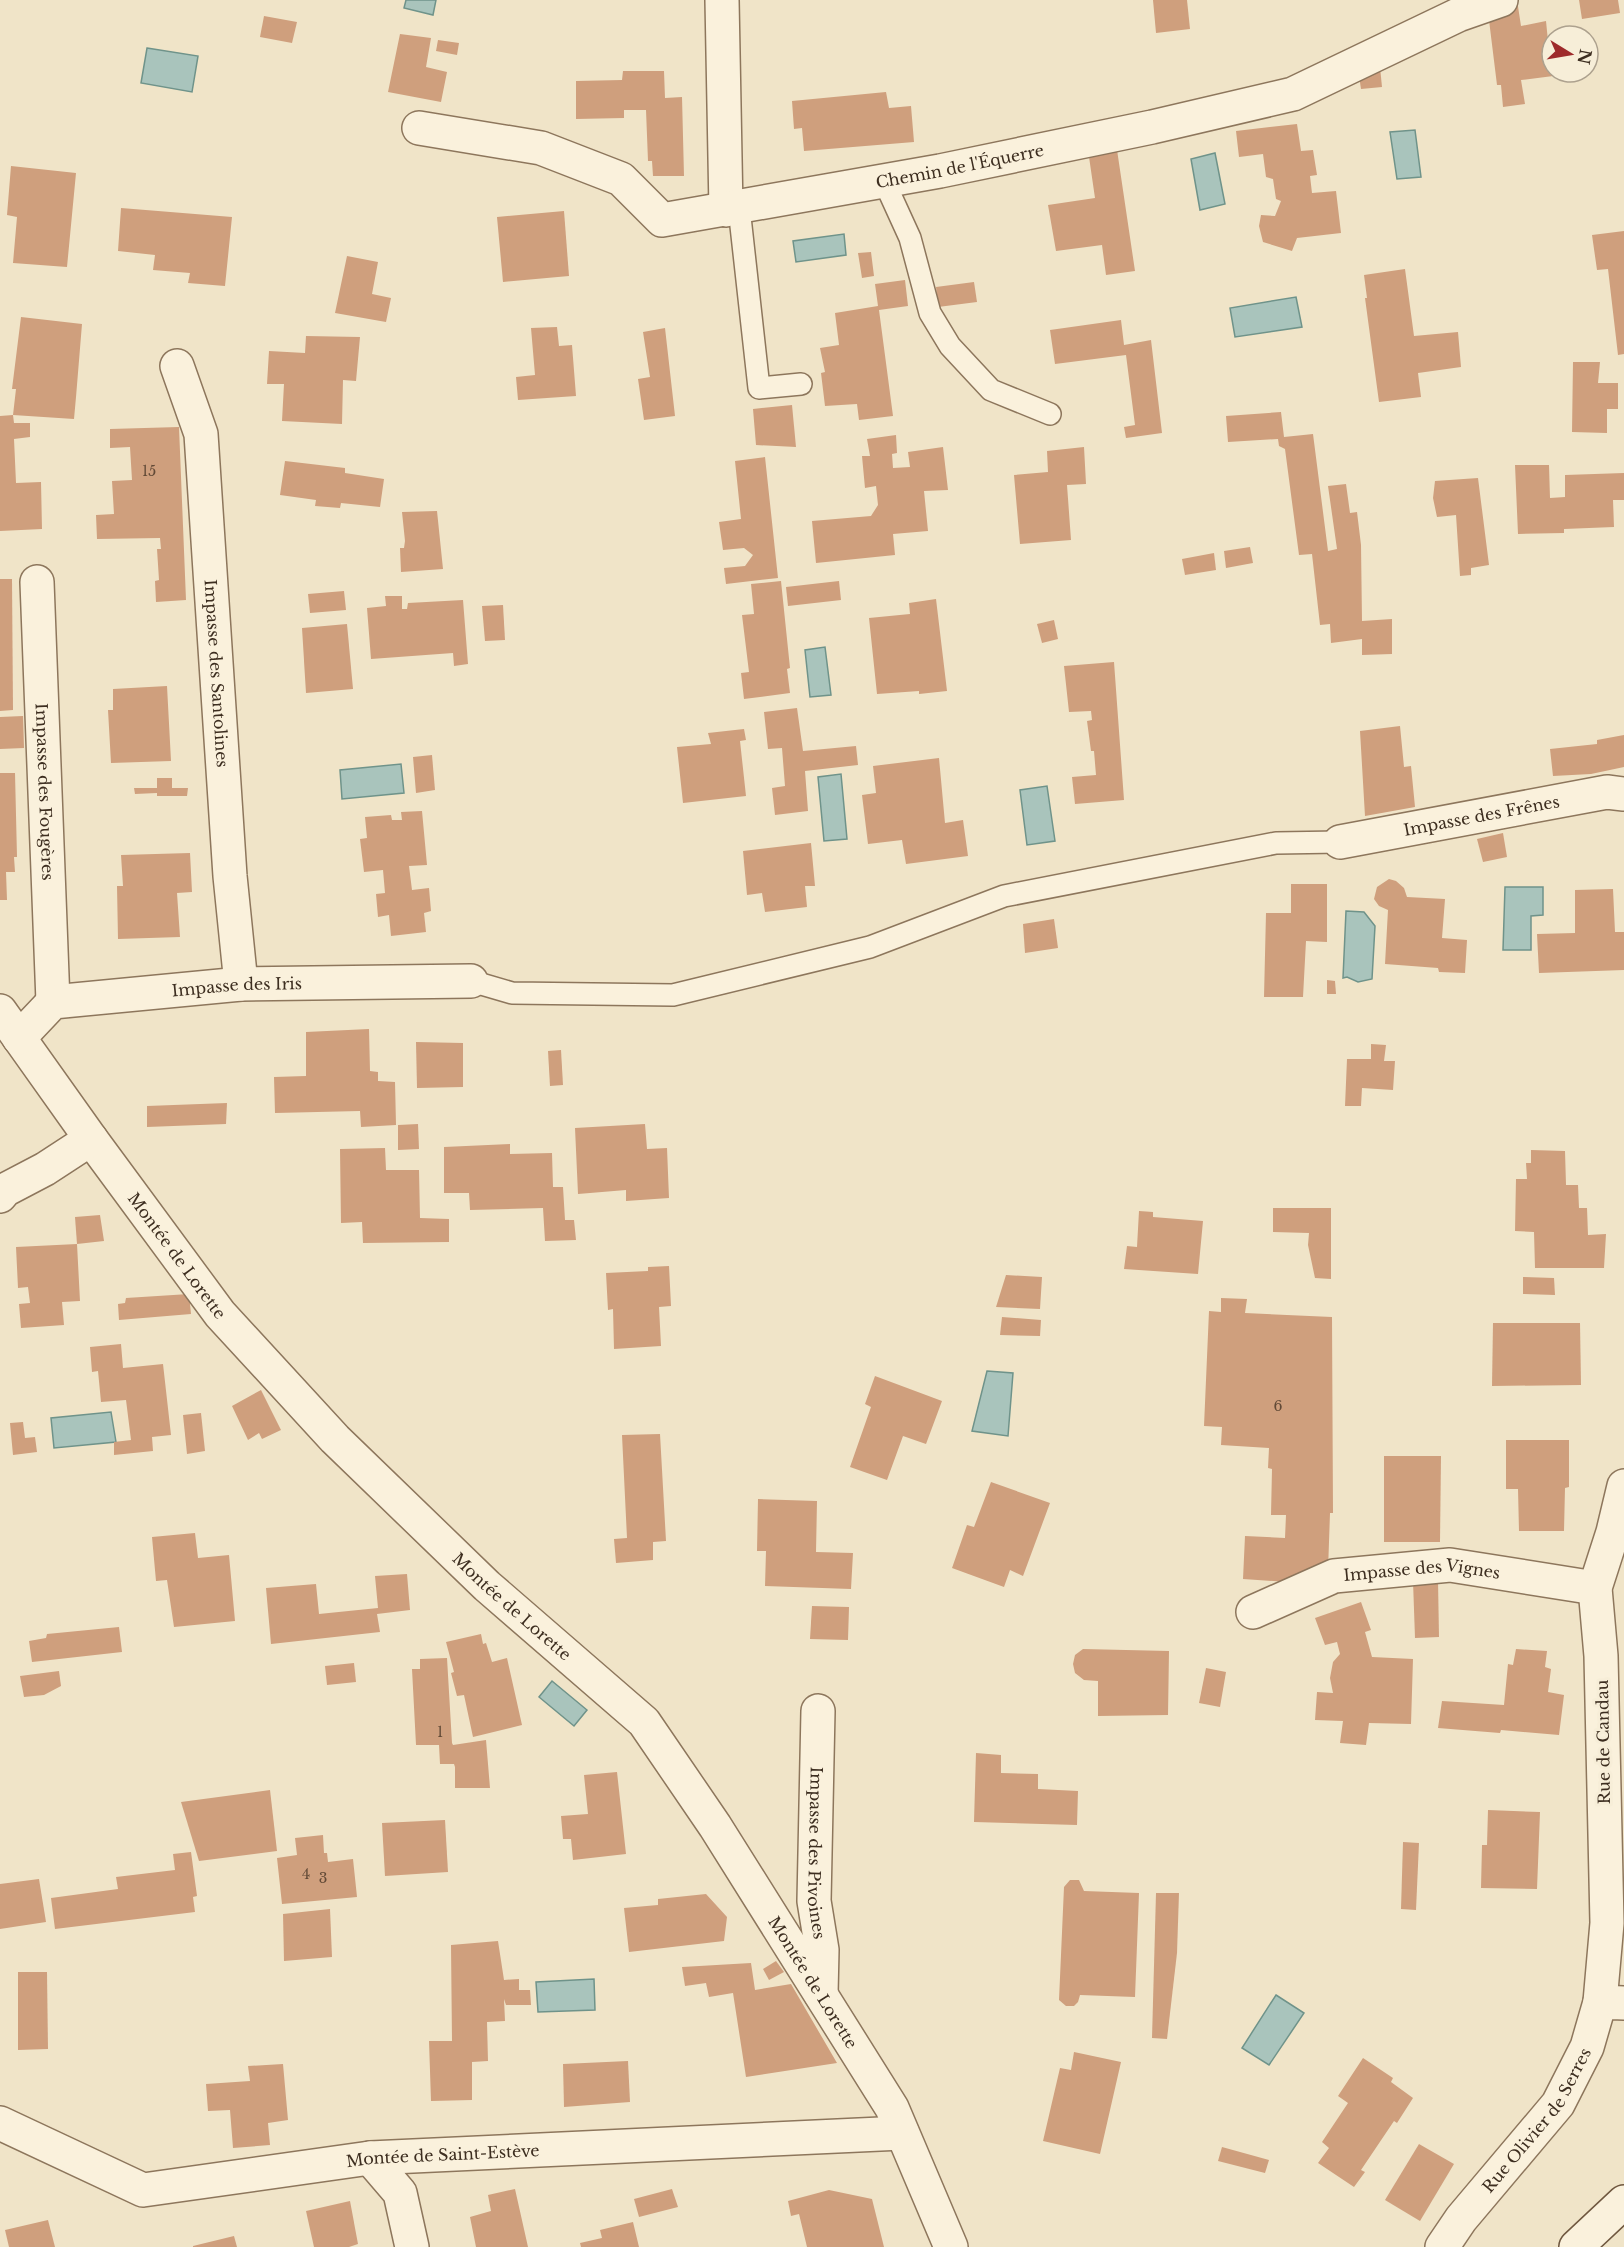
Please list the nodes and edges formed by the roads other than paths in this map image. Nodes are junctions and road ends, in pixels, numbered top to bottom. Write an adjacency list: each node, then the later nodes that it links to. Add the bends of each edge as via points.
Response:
1 (722, 0): 5 (street)
2 (1501, 0): 4 (street, Chemin de l'Équerre, via 1458,15 1293,94)
3 (419, 128): 5 (street, Chemin de l'Équerre, via 541,148 621,179 662,220)
4 (884, 181): 5 (street, Chemin de l'Équerre); 8 (lane, via 910,238 930,313 950,346 991,390)
5 (732, 209): 7 (lane, via 759,388)
6 (177, 366): 13 (street, Impasse des Santolines, via 201,434 230,876)
7 (801, 384)
8 (1050, 414)
9 (37, 582): 14 (street, Impasse des Fougères)
10 (1624, 794): 11 (street, Impasse des Frênes, via 1607,792)
11 (1340, 842): 12 (lane, via 1275,843 1004,896 870,947 673,995 512,993)
12 (471, 981): 13 (street, Impasse des Iris)
13 (241, 984): 14 (street, Impasse des Iris)
14 (52, 1002): 16 (street)
15 (0, 1011): 16 (street, Montée de Lorette)
16 (19, 1038): 17 (street, Montée de Lorette)
17 (91, 1139): 18 (street); 23 (street, Montée de Lorette, via 220,1314 335,1439 487,1587 644,1722)
18 (0, 1196)
19 (1624, 1486): 20 (street, Rue de Candau)
20 (1595, 1588): 21 (street, Impasse des Vignes, via 1450,1565 1334,1576); 24 (street, Rue de Candau, via 1601,1656)
21 (1253, 1612)
22 (818, 1711): 23 (street, Impasse des Pivoines, via 814,1901 822,1950)
23 (821, 1994): 26 (street, Montée de Lorette, via 892,2108)
24 (1612, 2002): 31 (street, Rue Olivier de Serres, via 1558,2104)
25 (0, 2123): 27 (street, Montée de Saint-Estève, via 143,2190)
26 (902, 2133): 27 (street, Montée de Saint-Estève); 30 (street, Montée de Lorette)
27 (370, 2158): 29 (street, via 400,2193)
28 (1624, 2202): 32 (street)
29 (412, 2247)
30 (951, 2247)
31 (1442, 2247)
32 (1576, 2247)

